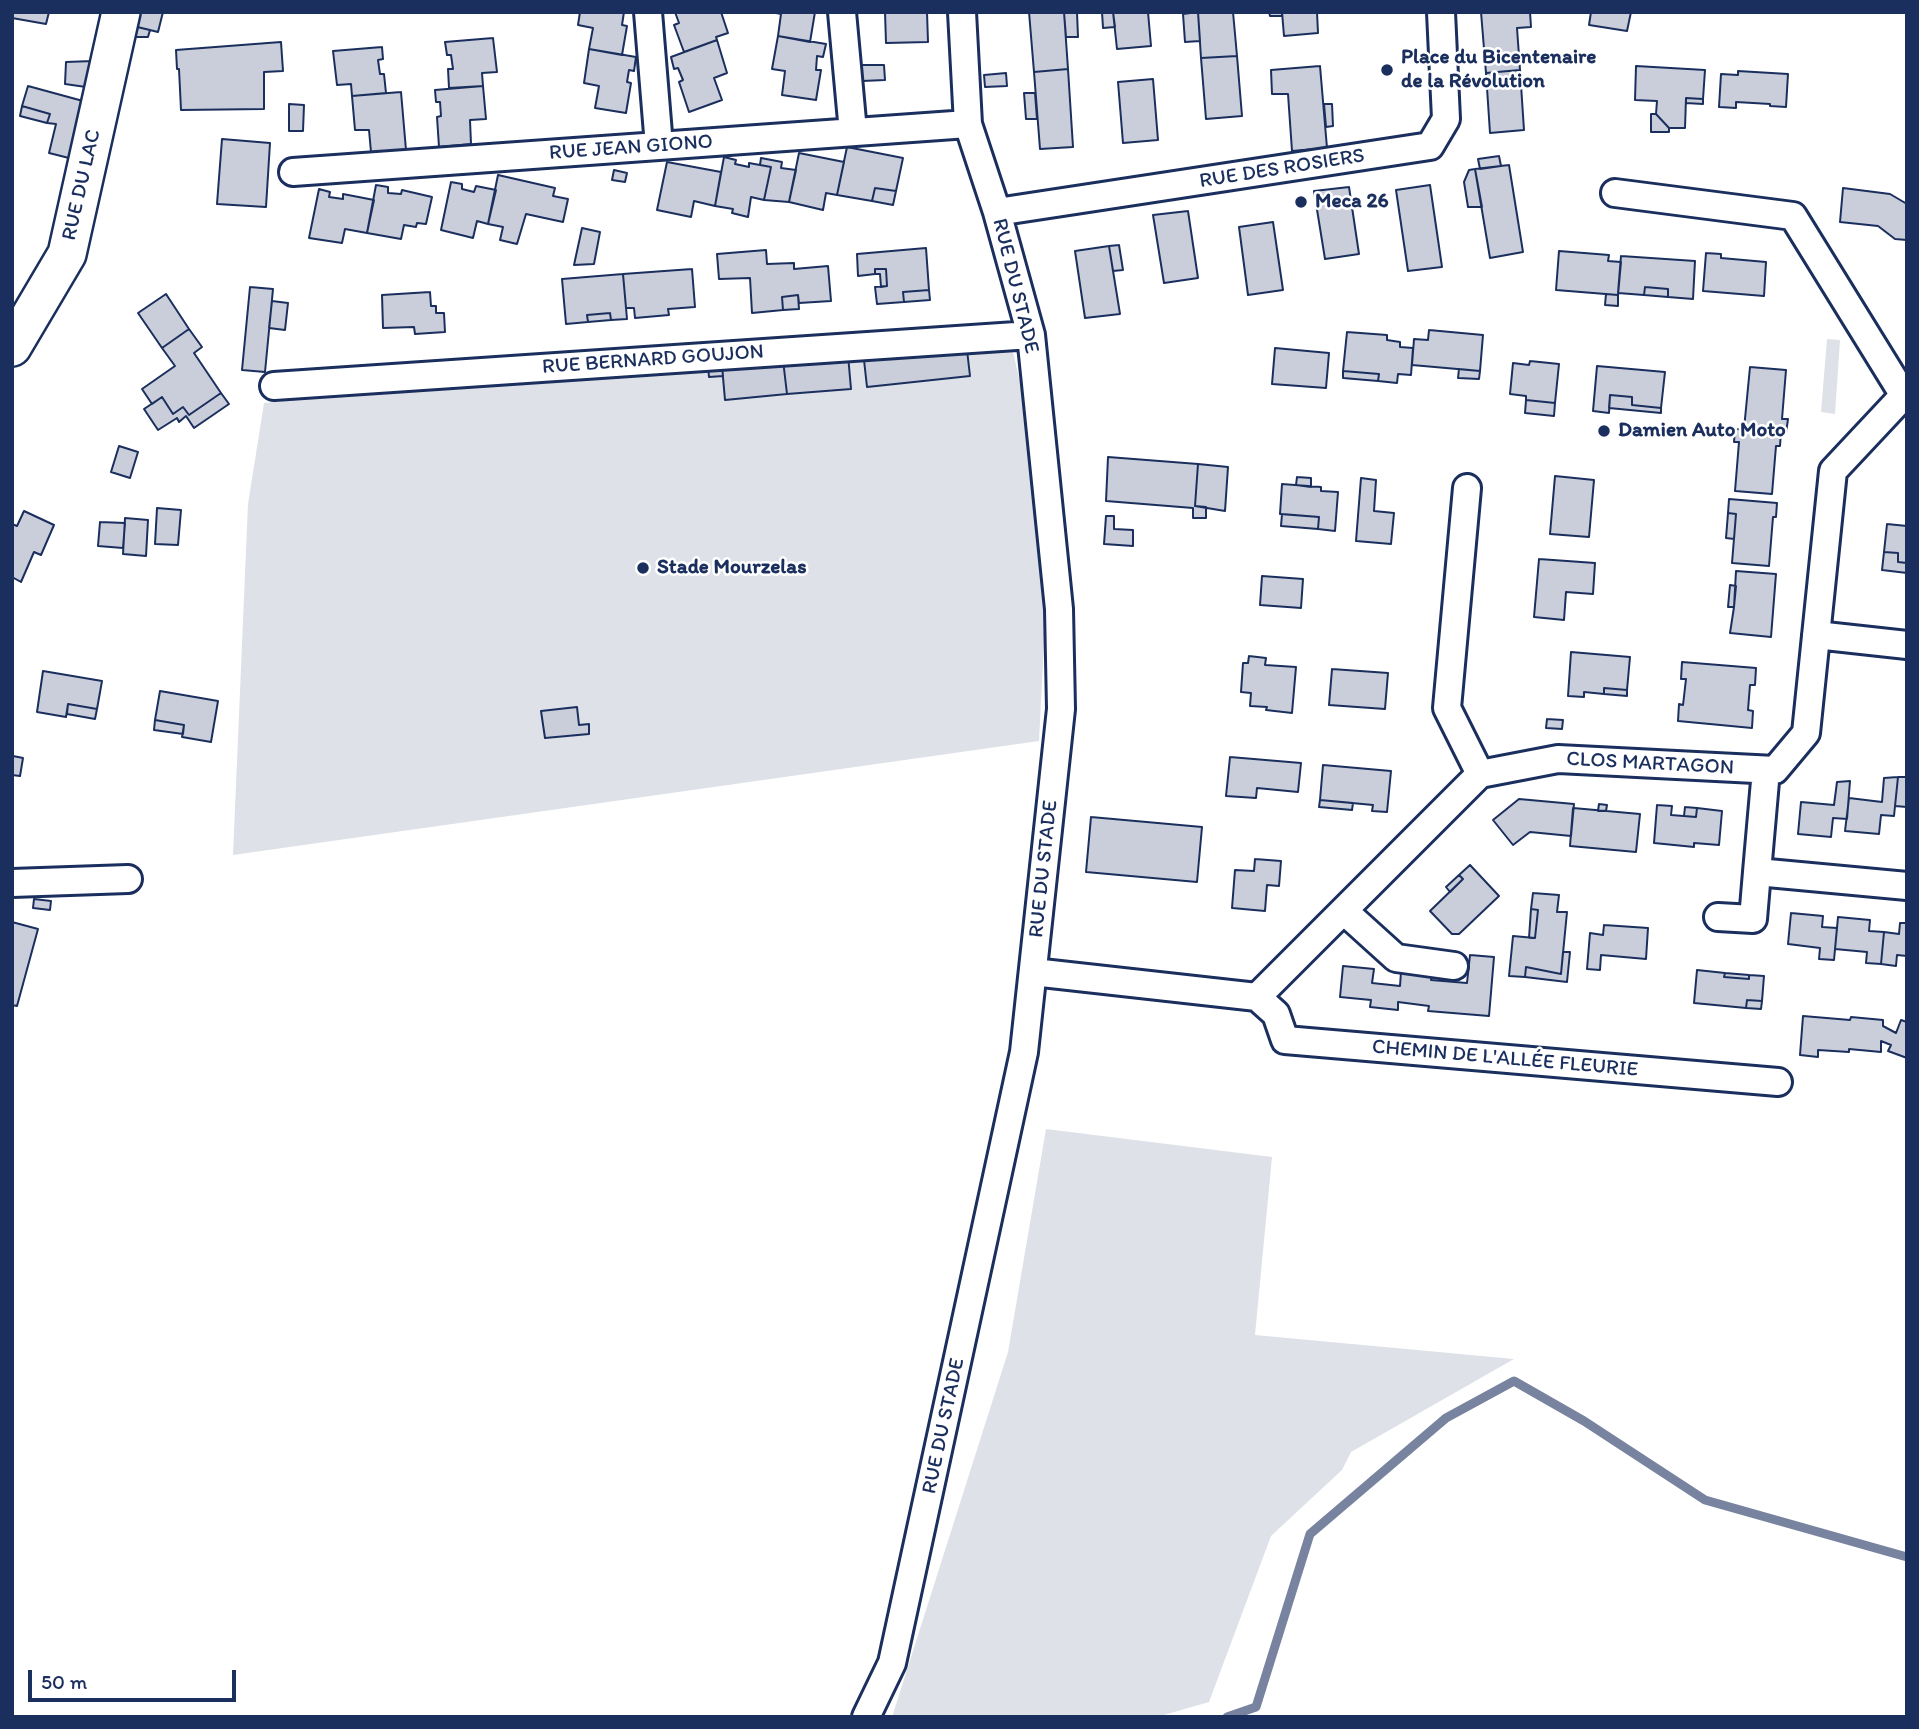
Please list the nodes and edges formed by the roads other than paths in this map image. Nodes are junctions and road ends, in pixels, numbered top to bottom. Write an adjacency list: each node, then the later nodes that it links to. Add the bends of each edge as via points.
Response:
1 (121, 12): 13 (street, RUE DU LAC, via 66,254)
2 (648, 12): 8 (street)
3 (842, 12): 7 (street)
4 (962, 12): 6 (street, RUE DU STADE)
5 (1441, 12): 11 (street, RUE DES ROSIERS, via 1446,119 1430,146)
6 (968, 124): 7 (street, RUE JEAN GIONO); 11 (street, RUE DU STADE)
7 (853, 132): 8 (street, RUE JEAN GIONO)
8 (659, 146): 9 (street, RUE JEAN GIONO)
9 (293, 172)
10 (1615, 193): 15 (street, via 1793,216)
11 (996, 212): 12 (street, RUE DU STADE)
12 (1031, 335): 14 (street, RUE BERNARD GOUJON); 28 (street, RUE DU STADE, via 1059,609 1061,709)
13 (12, 346)
14 (274, 386)
15 (1905, 393): 17 (street, via 1833,471)
16 (1467, 488): 20 (street, via 1447,708)
17 (1815, 635): 18 (street); 19 (street, via 1806,733 1775,770)
18 (1907, 645)
19 (1766, 770): 20 (street, CLOS MARTAGON, via 1558,759); 21 (street)
20 (1480, 774): 25 (street)
21 (1757, 872): 24 (street); 26 (street, via 1753,919)
22 (128, 879): 23 (street)
23 (12, 883)
24 (1907, 886)
25 (1344, 911): 27 (street, via 1396,958); 29 (street)
26 (1718, 917)
27 (1454, 966)
28 (1033, 972): 29 (street); 31 (street, RUE DU STADE, via 1024,1052 892,1662)
29 (1257, 997): 30 (street, CHEMIN DE L'ALLÉE FLEURIE, via 1276,1014 1285,1040)
30 (1778, 1082)
31 (866, 1717)

